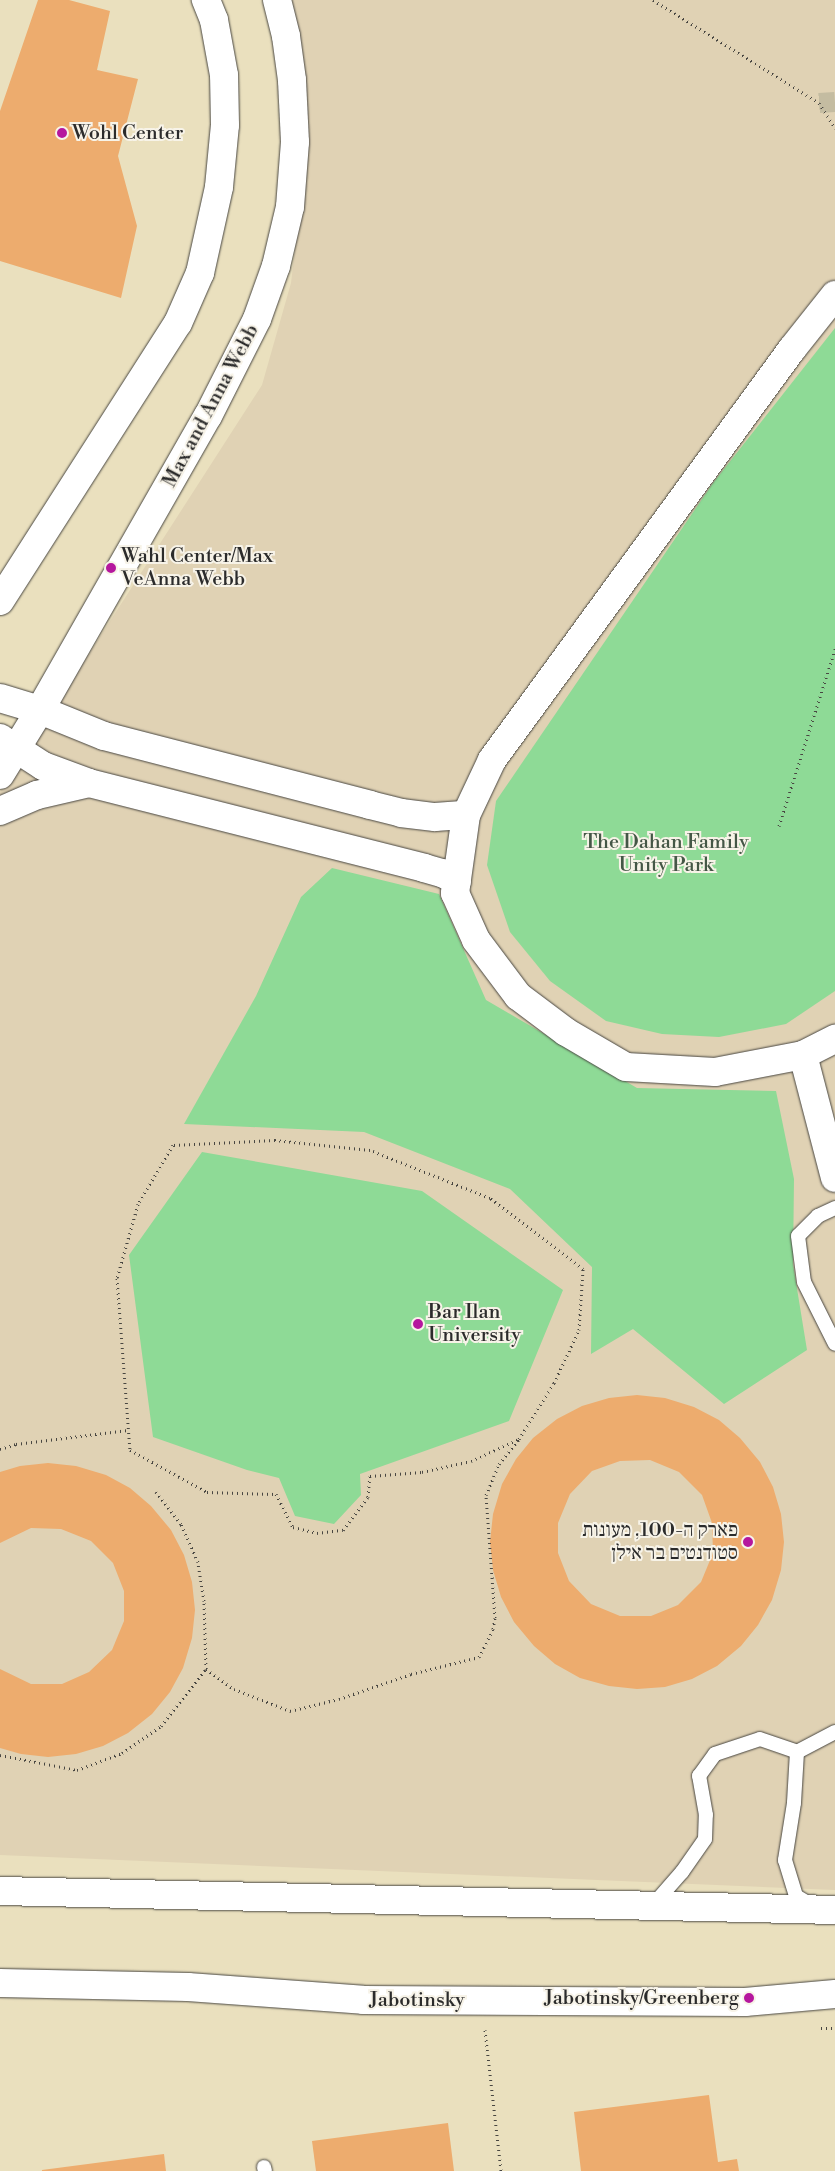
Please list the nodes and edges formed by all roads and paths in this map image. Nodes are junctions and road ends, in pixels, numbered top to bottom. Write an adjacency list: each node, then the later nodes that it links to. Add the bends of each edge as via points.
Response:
1 (206, 0): 6 (street, via 214,20 224,75 225,125 219,187 200,273 178,323)
2 (277, 0): 9 (street, Max and Anna Webb, via 292,80 295,142 290,206 276,266 258,319 208,416)
3 (652, 0): 4 (path, via 819,103)
4 (835, 128)
5 (835, 295): 14 (street, via 792,349 492,760)
6 (0, 601)
7 (835, 649): 15 (path)
8 (0, 698): 9 (street)
9 (40, 710): 10 (street, Max and Anna Webb); 14 (street, via 104,736 393,811 435,817)
10 (8, 744): 11 (street, Max and Anna Webb); 12 (street, via 43,766)
11 (0, 774)
12 (89, 784): 13 (street, via 37,795); 16 (street, via 424,868)
13 (0, 811)
14 (466, 815): 16 (street)
15 (780, 826)
16 (457, 881): 18 (street, via 455,893 476,940 518,996 566,1032 626,1067 715,1072)
17 (835, 1039): 18 (street)
18 (803, 1055): 19 (street)
19 (835, 1178)
20 (835, 1208): 21 (lane, via 818,1216 798,1236 804,1282)
21 (835, 1344)
22 (128, 1430): 23 (path, via 130,1450 207,1492 276,1494 293,1527 317,1533 343,1530 368,1497 370,1476 422,1472 471,1461); 23 (path, via 117,1278 138,1204 173,1145 275,1140 370,1150 490,1198 583,1269 579,1330 554,1383); 24 (path, via 16,1444)
23 (519, 1439): 26 (path, via 499,1464 486,1495 495,1618 479,1657 290,1711 234,1689)
24 (0, 1449)
25 (156, 1492): 26 (path, via 181,1524 198,1562 204,1601)
26 (206, 1670): 29 (path, via 161,1726 122,1753 77,1770)
27 (835, 1732): 28 (lane)
28 (796, 1752): 31 (lane, via 760,1739 715,1754 699,1776 706,1815 705,1840); 32 (lane, via 794,1804 786,1860 796,1896)
29 (0, 1755)
30 (0, 1892): 31 (street)
31 (653, 1905): 32 (street)
32 (826, 1909)
33 (0, 1983): 34 (street, Jabotinsky, via 188,1987 363,2000 745,2002)
34 (835, 1994)
35 (485, 2026): 36 (path)
36 (501, 2171)

